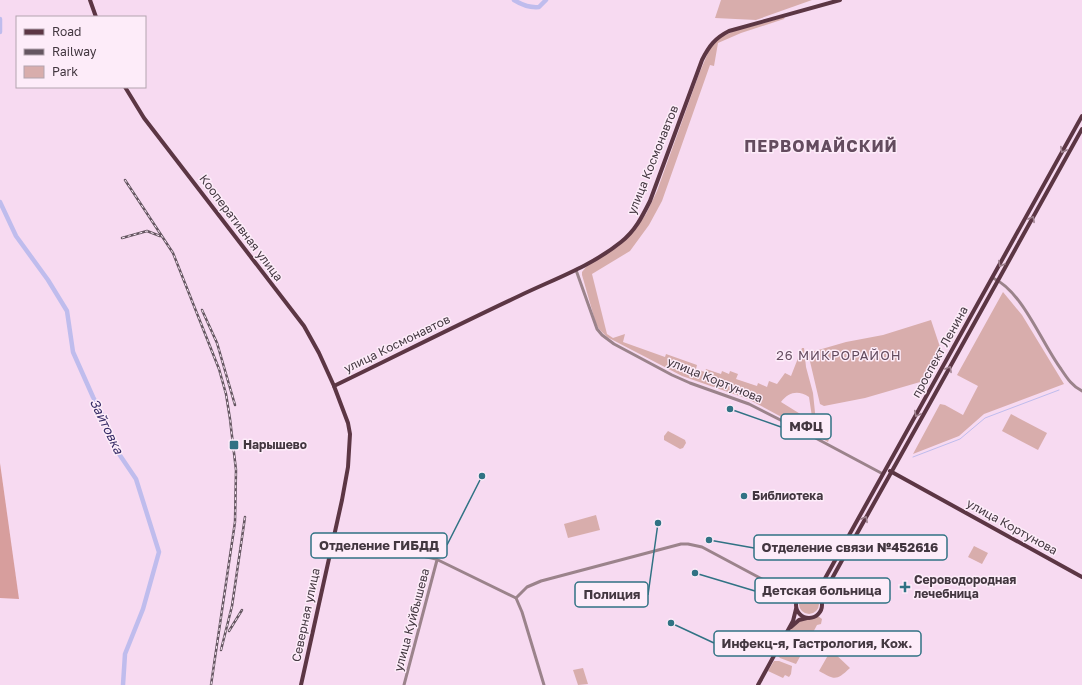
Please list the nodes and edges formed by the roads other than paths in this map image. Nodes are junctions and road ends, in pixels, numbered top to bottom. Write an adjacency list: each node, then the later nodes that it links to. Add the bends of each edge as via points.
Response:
1 (90, 0): 5 (main road)
2 (830, 0): 4 (main road)
3 (840, 0): 4 (main road, улица Космонавтов)
4 (826, 4): 10 (main road, улица Космонавтов, via 729,31 714,40 702,60 641,220 621,242)
5 (96, 16)
6 (126, 88): 13 (main road, Кооперативная улица, via 144,118 304,326)
7 (1082, 116): 8 (main road, проспект Ленина)
8 (1080, 122): 11 (main road, проспект Ленина, one-way to 11)
9 (1082, 129): 12 (main road, проспект Ленина, one-way to 9)
10 (576, 270): 13 (main road, улица Космонавтов); 17 (street, улица Кортунова, via 597,329 614,344 682,380 749,404)
11 (993, 278): 12 (street); 15 (main road, проспект Ленина, one-way to 15)
12 (998, 280): 14 (street, via 1022,305 1071,384); 16 (main road, проспект Ленина, one-way to 12)
13 (334, 386): 19 (main road, Северная улица, via 350,434 348,467)
14 (1082, 391)
15 (886, 469): 16 (main road, улица Кортунова); 17 (main road, проспект Ленина)
16 (891, 472): 18 (main road, проспект Ленина); 21 (main road, улица Кортунова)
17 (883, 474): 18 (main road); 23 (main road, проспект Ленина, via 823,582)
18 (888, 477): 27 (main road, проспект Ленина, one-way to 18, via 822,597)
19 (334, 537): 20 (street); 31 (main road, Северная улица)
20 (438, 560): 25 (street); 32 (street, улица Куйбышева)
21 (1082, 577)
22 (785, 592): 24 (street, via 793,595); 25 (street, via 702,547 681,544 541,581); 26 (street)
23 (810, 592): 24 (main road); 27 (main road, via 819,597)
24 (802, 593): 26 (main road)
25 (516, 598): 33 (street)
26 (796, 603): 28 (main road)
27 (822, 603): 29 (main road, via 818,614)
28 (796, 608): 29 (main road, via 801,615); 30 (main road)
29 (808, 618): 30 (main road, via 795,623)
30 (785, 636): 34 (main road)
31 (301, 685)
32 (404, 685)
33 (544, 685)
34 (758, 685)

